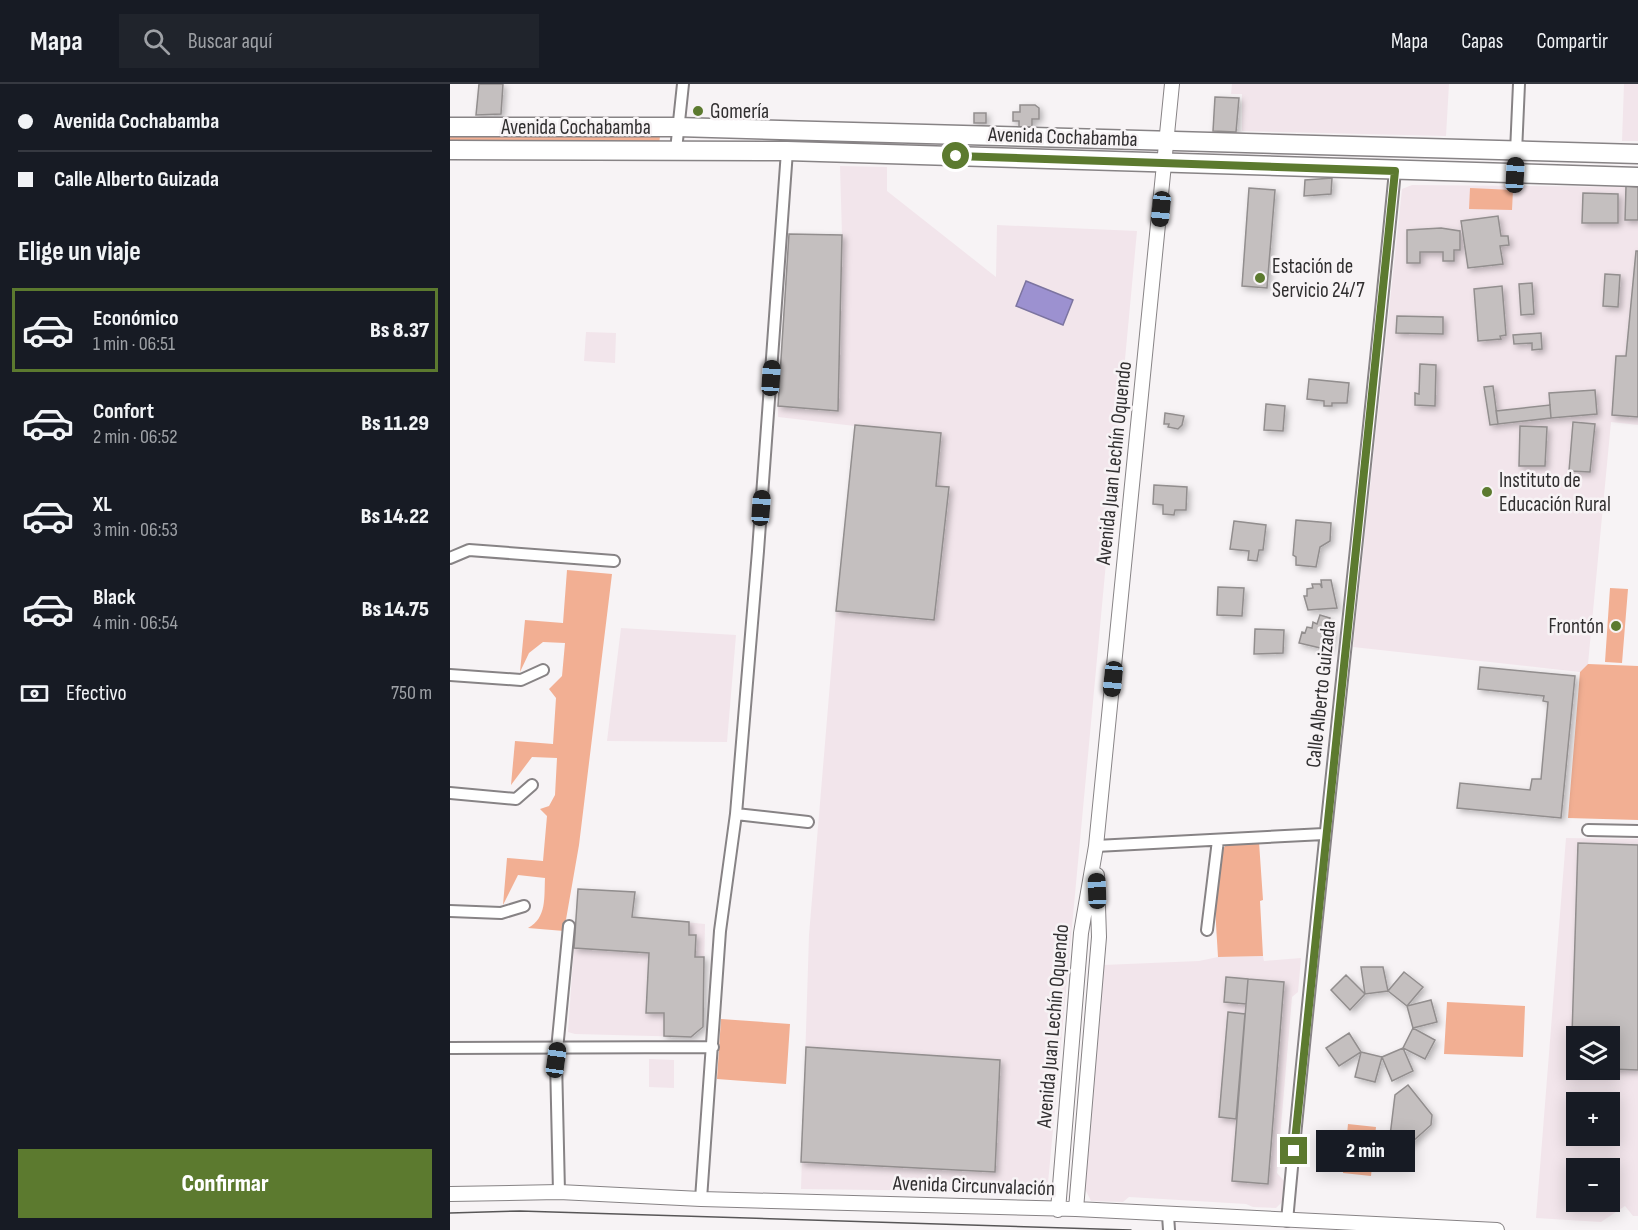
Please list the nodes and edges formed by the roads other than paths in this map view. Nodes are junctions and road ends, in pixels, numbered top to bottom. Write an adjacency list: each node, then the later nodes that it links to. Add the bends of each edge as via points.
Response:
1 (683, 84): 5 (street)
2 (1172, 84): 7 (street, Avenida Juan Lechín Oquendo)
3 (1519, 84): 11 (street)
4 (450, 127): 5 (main road, Avenida Cochabamba)
5 (677, 127): 6 (main road, Avenida Cochabamba); 9 (street)
6 (886, 134): 7 (main road, Avenida Cochabamba); 12 (main road)
7 (1168, 141): 11 (main road, Avenida Cochabamba); 14 (street, Avenida Juan Lechín Oquendo)
8 (450, 150): 9 (main road, Avenida Cochabamba)
9 (676, 150): 10 (main road, Avenida Cochabamba)
10 (787, 151): 12 (main road, Avenida Cochabamba); 24 (street)
11 (1516, 152): 13 (main road, Avenida Cochabamba); 16 (street)
12 (885, 154): 14 (main road, Avenida Cochabamba)
13 (1638, 154)
14 (1166, 163): 15 (main road, Avenida Cochabamba); 30 (street, Avenida Juan Lechín Oquendo)
15 (1395, 171): 16 (main road, Avenida Cochabamba); 28 (street, Calle Alberto Guizada)
16 (1515, 175): 17 (main road, Avenida Cochabamba)
17 (1638, 177)
18 (450, 558): 19 (street, via 468,550)
19 (614, 561)
20 (543, 670): 21 (street, via 521,680)
21 (450, 675)
22 (532, 785): 23 (street, via 516,799)
23 (450, 793)
24 (736, 814): 25 (street); 36 (street, via 720,931)
25 (808, 822)
26 (1588, 830): 27 (street)
27 (1638, 831)
28 (1324, 834): 29 (street); 44 (street, Calle Alberto Guizada)
29 (1218, 840): 30 (street); 34 (street)
30 (1096, 846): 41 (street, Avenida Juan Lechín Oquendo, via 1099,937); 42 (street, Avenida Juan Lechín Oquendo, via 1081,933)
31 (524, 906): 32 (street, via 501,913)
32 (450, 911)
33 (569, 926): 35 (street)
34 (1207, 930)
35 (558, 1047): 36 (street); 37 (street); 38 (street)
36 (713, 1047): 40 (street)
37 (450, 1048)
38 (559, 1192): 39 (street, Avenida Circunvalación); 40 (street, Avenida Circunvalación)
39 (450, 1194)
40 (701, 1199): 42 (street, Avenida Circunvalación)
41 (1076, 1209): 42 (street, Avenida Circunvalación); 43 (street, Avenida Circunvalación)
42 (1058, 1210)
43 (1168, 1215): 44 (street, Avenida Circunvalación); 45 (street)
44 (1287, 1221): 46 (street, Avenida Circunvalación)
45 (1169, 1230)
46 (1497, 1230)

